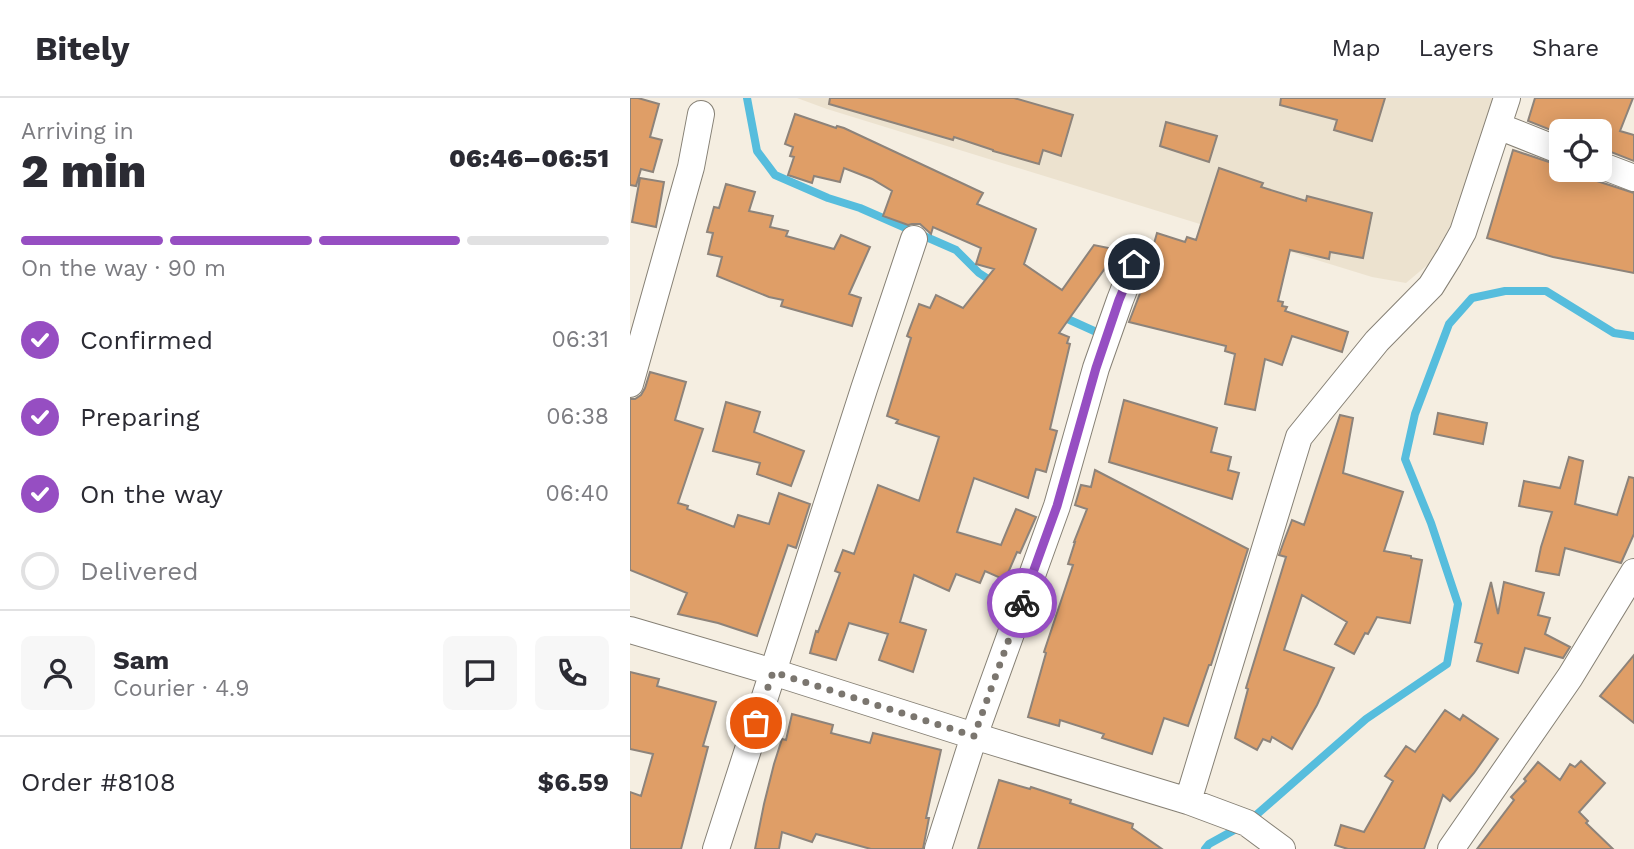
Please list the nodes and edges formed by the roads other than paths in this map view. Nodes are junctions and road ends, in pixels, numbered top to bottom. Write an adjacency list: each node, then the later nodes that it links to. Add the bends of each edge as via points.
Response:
1 (1507, 98): 3 (street)
2 (701, 114): 9 (street, via 691,167)
3 (1498, 126): 4 (street); 14 (street, via 1463,232 1431,286 1377,341 1299,437)
4 (1549, 146)
5 (1612, 169): 6 (street)
6 (1634, 177)
7 (914, 239): 12 (street)
8 (1134, 264): 13 (street, via 1096,368 1057,506)
9 (630, 384)
10 (1634, 572): 18 (street, via 1570,677)
11 (630, 630): 12 (street)
12 (773, 672): 13 (street); 15 (street)
13 (974, 736): 14 (street); 16 (street)
14 (1188, 801): 17 (street, via 1247,823)
15 (716, 849)
16 (938, 849)
17 (1282, 849)
18 (1451, 849)

